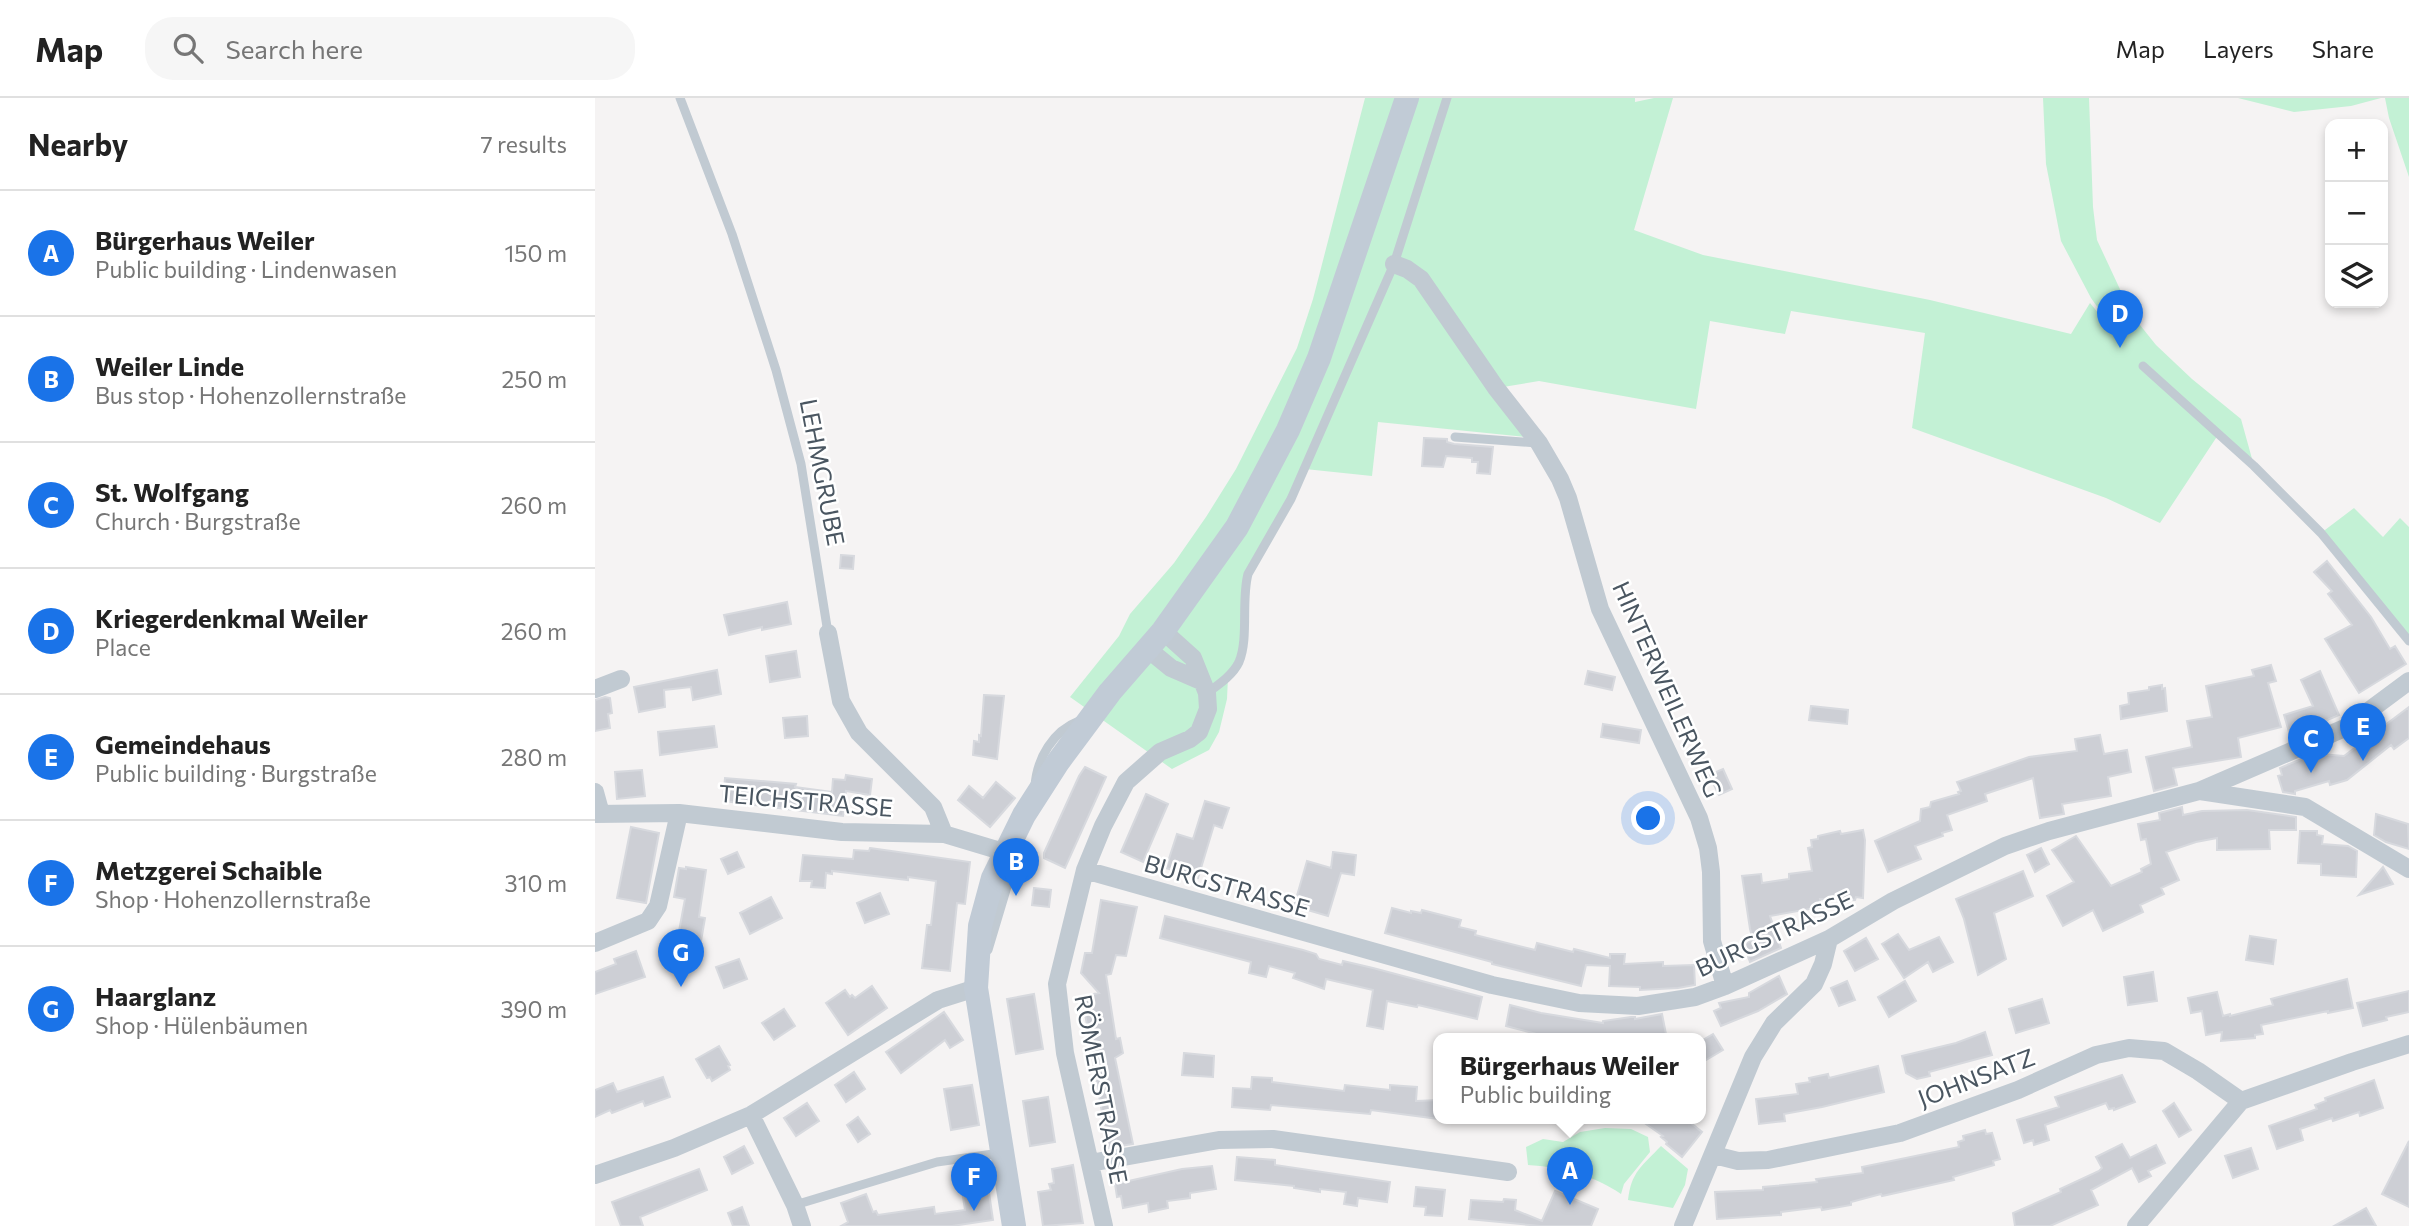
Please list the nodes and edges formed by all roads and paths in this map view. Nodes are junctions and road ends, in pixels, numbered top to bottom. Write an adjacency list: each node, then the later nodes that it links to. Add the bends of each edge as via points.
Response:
1 (680, 98): 8 (lane, LEHMGRUBE, via 732,234 776,370 801,464)
2 (1407, 98): 10 (main road, via 1319,358 1288,430 1237,527)
3 (1447, 98): 4 (lane)
4 (1394, 264): 7 (street, HINTERWEILERWEG, via 1421,279); 13 (lane, via 1291,499 1248,574 1239,662 1228,677)
5 (2143, 366): 9 (lane, via 2322,533)
6 (1455, 437): 7 (lane)
7 (1539, 443): 25 (street, HINTERWEILERWEG, via 1568,498 1601,609 1699,818 1711,872 1712,941)
8 (828, 633): 19 (street, LEHMGRUBE, via 841,701 859,733 933,807)
9 (2409, 640)
10 (1156, 641): 13 (street, via 1171,668); 20 (main road, via 1091,716)
11 (621, 679): 14 (street)
12 (2409, 681): 15 (street, BURGSTRASSE, via 2347,727)
13 (1204, 687): 22 (street, RÖMERSTRASSE, via 1208,709 1199,732 1160,752 1126,782)
14 (595, 689)
15 (2199, 791): 21 (street, via 2305,807); 23 (street, BURGSTRASSE, via 2005,846 1893,901)
16 (595, 792): 18 (street, TEICHSTRASSE)
17 (679, 813): 18 (street, TEICHSTRASSE); 19 (street, TEICHSTRASSE, via 842,832); 24 (street, via 658,906 647,921)
18 (598, 814)
19 (944, 834): 20 (street, TEICHSTRASSE)
20 (1004, 852): 26 (main road, via 979,926)
21 (2409, 869)
22 (1085, 870): 25 (street, BURGSTRASSE, via 1492,985 1579,1003 1638,1006 1695,998); 32 (street, RÖMERSTRASSE, via 1057,984 1065,1053)
23 (1829, 939): 25 (street, BURGSTRASSE); 31 (street, via 1814,984 1774,1023 1753,1057)
24 (595, 943)
25 (1725, 986)
26 (976, 988): 29 (street, via 938,1000); 30 (main road)
27 (2409, 1044): 28 (street)
28 (2241, 1101): 31 (street, JOHNSATZ, via 2164,1051 2129,1048 2096,1055 2018,1090 1900,1133 1768,1160 1738,1161); 40 (street)
29 (751, 1115): 34 (street); 35 (street)
30 (1002, 1153): 35 (lane, via 937,1162); 37 (main road)
31 (1714, 1155): 39 (street)
32 (1090, 1163): 33 (street, via 1219,1140 1273,1139); 38 (street, RÖMERSTRASSE)
33 (1508, 1172)
34 (595, 1175)
35 (795, 1205): 36 (street)
36 (802, 1226)
37 (1014, 1226)
38 (1104, 1226)
39 (1683, 1226)
40 (2136, 1226)

